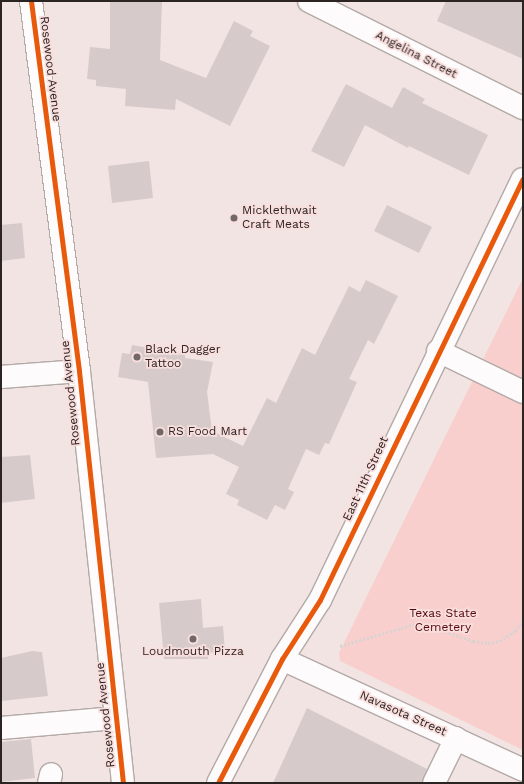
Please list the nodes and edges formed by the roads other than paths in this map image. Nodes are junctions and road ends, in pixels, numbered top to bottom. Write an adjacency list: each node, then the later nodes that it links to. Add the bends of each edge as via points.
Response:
1 (31, 1): 6 (street, Rosewood Avenue)
2 (310, 1): 3 (street, Angelina Street)
3 (523, 108)
4 (523, 179): 5 (street, East 11th Street)
5 (438, 351): 8 (street); 9 (street, East 11th Street, via 320,600)
6 (79, 371): 7 (street); 10 (street, Rosewood Avenue)
7 (1, 378)
8 (523, 392)
9 (282, 659): 12 (street, Navasota Street); 15 (street, East 11th Street)
10 (116, 718): 11 (street); 14 (street, Rosewood Avenue)
11 (1, 728)
12 (456, 738): 13 (street, Navasota Street); 16 (street)
13 (523, 769)
14 (123, 783)
15 (218, 783)
16 (434, 783)

